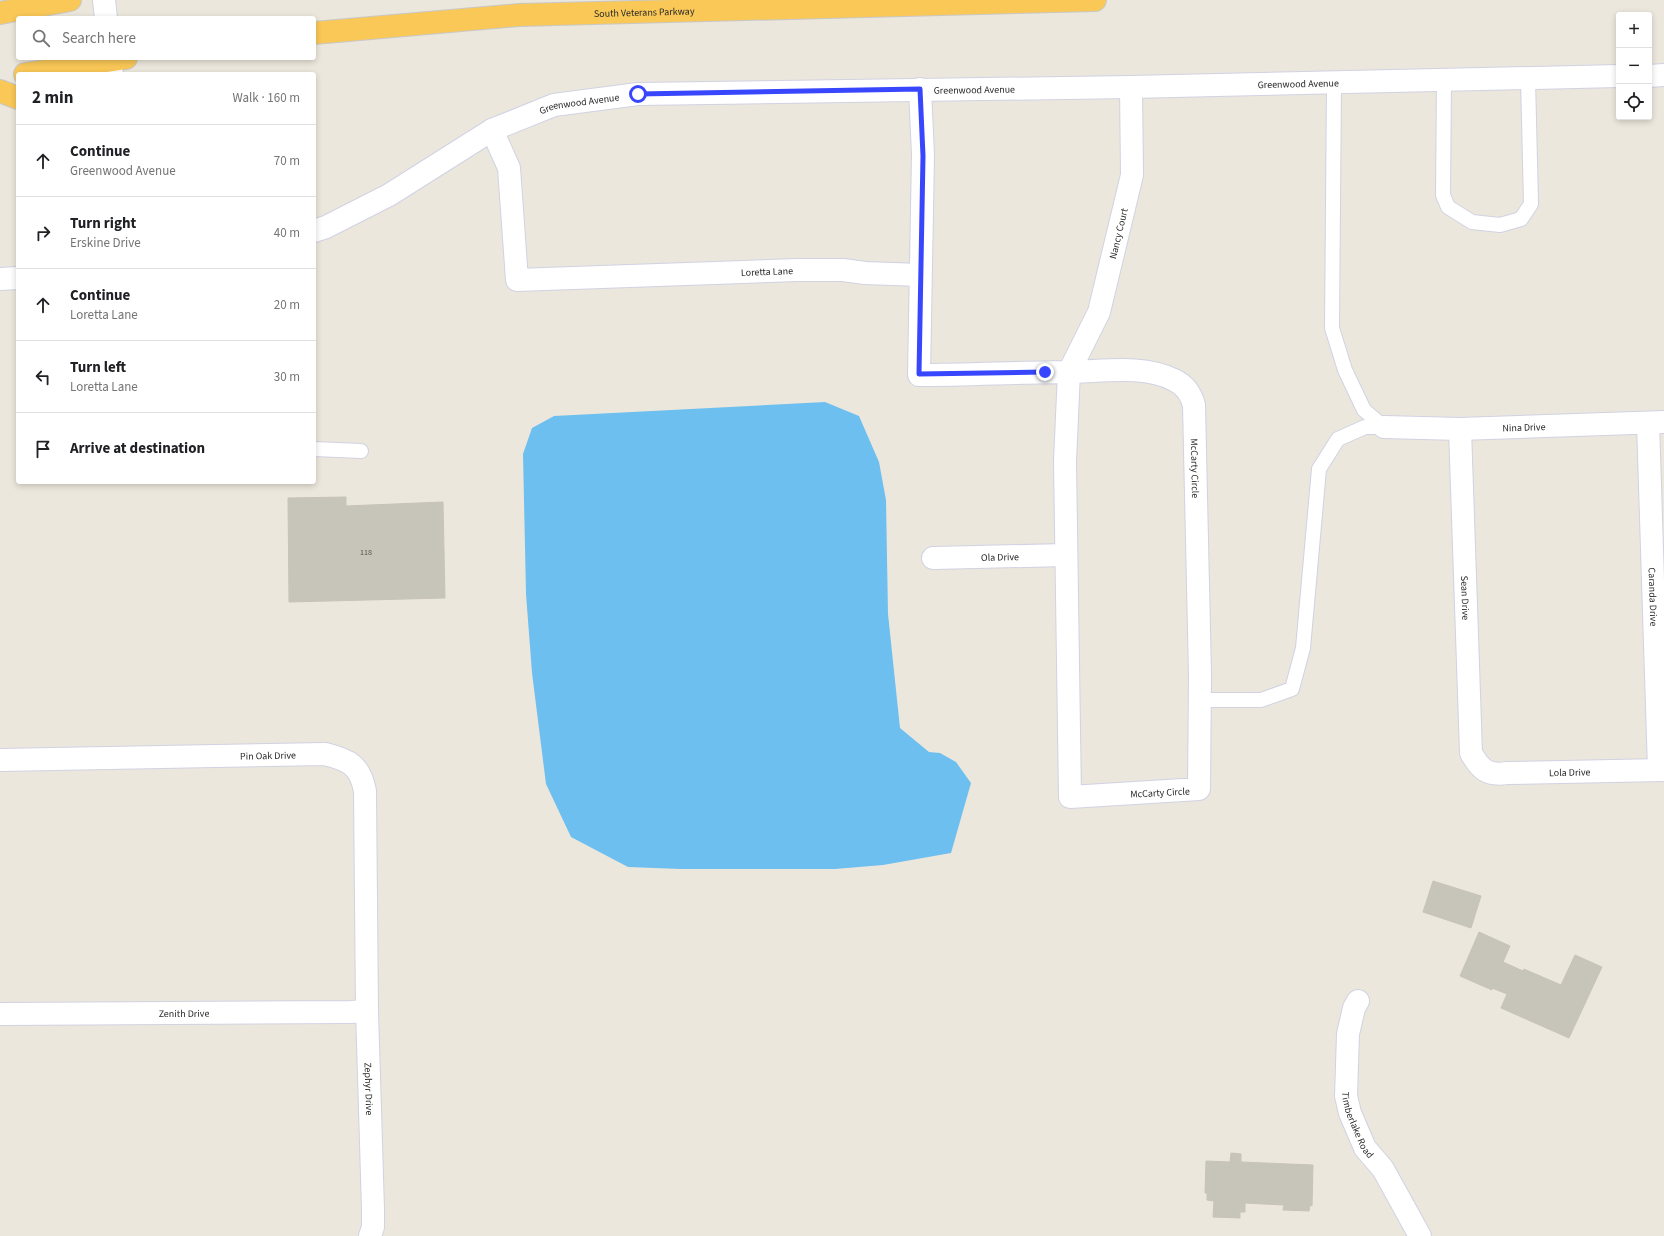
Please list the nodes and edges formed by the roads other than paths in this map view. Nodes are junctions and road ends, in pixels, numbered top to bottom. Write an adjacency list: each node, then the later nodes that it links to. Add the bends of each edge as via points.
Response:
1 (70, 0): 5 (highway)
2 (104, 0): 7 (street)
3 (1095, 0): 8 (highway, South Veterans Parkway, via 519,15)
4 (0, 4): 5 (highway)
5 (42, 5): 6 (highway)
6 (0, 13)
7 (106, 16)
8 (316, 33)
9 (114, 63): 10 (highway)
10 (41, 72)
11 (16, 75): 15 (highway)
12 (1664, 75): 14 (street)
13 (1616, 76): 16 (street, Greenwood Avenue)
14 (1652, 76)
15 (0, 78)
16 (1528, 78): 17 (street, Greenwood Avenue); 17 (lane, via 1531,204 1521,219 1500,225 1472,222 1448,207 1443,195)
17 (1444, 80): 18 (street, Greenwood Avenue)
18 (1334, 83): 19 (street, Greenwood Avenue); 30 (lane, via 1332,328 1345,370 1364,410)
19 (1130, 87): 20 (street, Greenwood Avenue); 28 (street, Nancy Court, via 1132,175 1099,312)
20 (920, 89): 23 (street, Greenwood Avenue, via 638,94 554,105); 25 (street, via 923,156)
21 (0, 91): 22 (highway)
22 (16, 97)
23 (492, 130): 24 (street, Greenwood Avenue, via 389,195); 25 (street, Loretta Lane, via 509,168 517,280 797,270)
24 (316, 230)
25 (920, 275): 28 (street, via 919,374)
26 (16, 278): 27 (street)
27 (0, 279)
28 (1069, 372): 34 (street, McCarty Circle, via 1065,461); 36 (street, McCarty Circle, via 1131,371 1158,374 1175,380 1192,398)
29 (1656, 423): 31 (street, Nina Drive); 39 (street, Caranda Drive)
30 (1384, 427): 31 (street, Nina Drive); 36 (lane, via 1365,427 1338,439 1319,469 1303,648 1292,689 1261,700)
31 (1460, 429): 38 (street, Sean Drive, via 1471,752)
32 (316, 449): 33 (lane)
33 (361, 451)
34 (1066, 555): 35 (street, Ola Drive); 36 (street, McCarty Circle, via 1070,797 1199,789)
35 (933, 558)
36 (1200, 700)
37 (0, 760): 40 (street, Pin Oak Drive, via 325,754 344,759 352,765 363,781 366,791)
38 (1478, 766): 39 (street, Lola Drive, via 1498,774)
39 (1661, 770)
40 (367, 942): 42 (street, Zephyr Drive)
41 (1358, 1001): 45 (street, Timberlake Road, via 1348,1034 1346,1096 1350,1113 1365,1148 1383,1169)
42 (367, 1011): 43 (street, Zenith Drive); 44 (street, Zephyr Drive, via 373,1209)
43 (0, 1014)
44 (370, 1236)
45 (1420, 1236)

